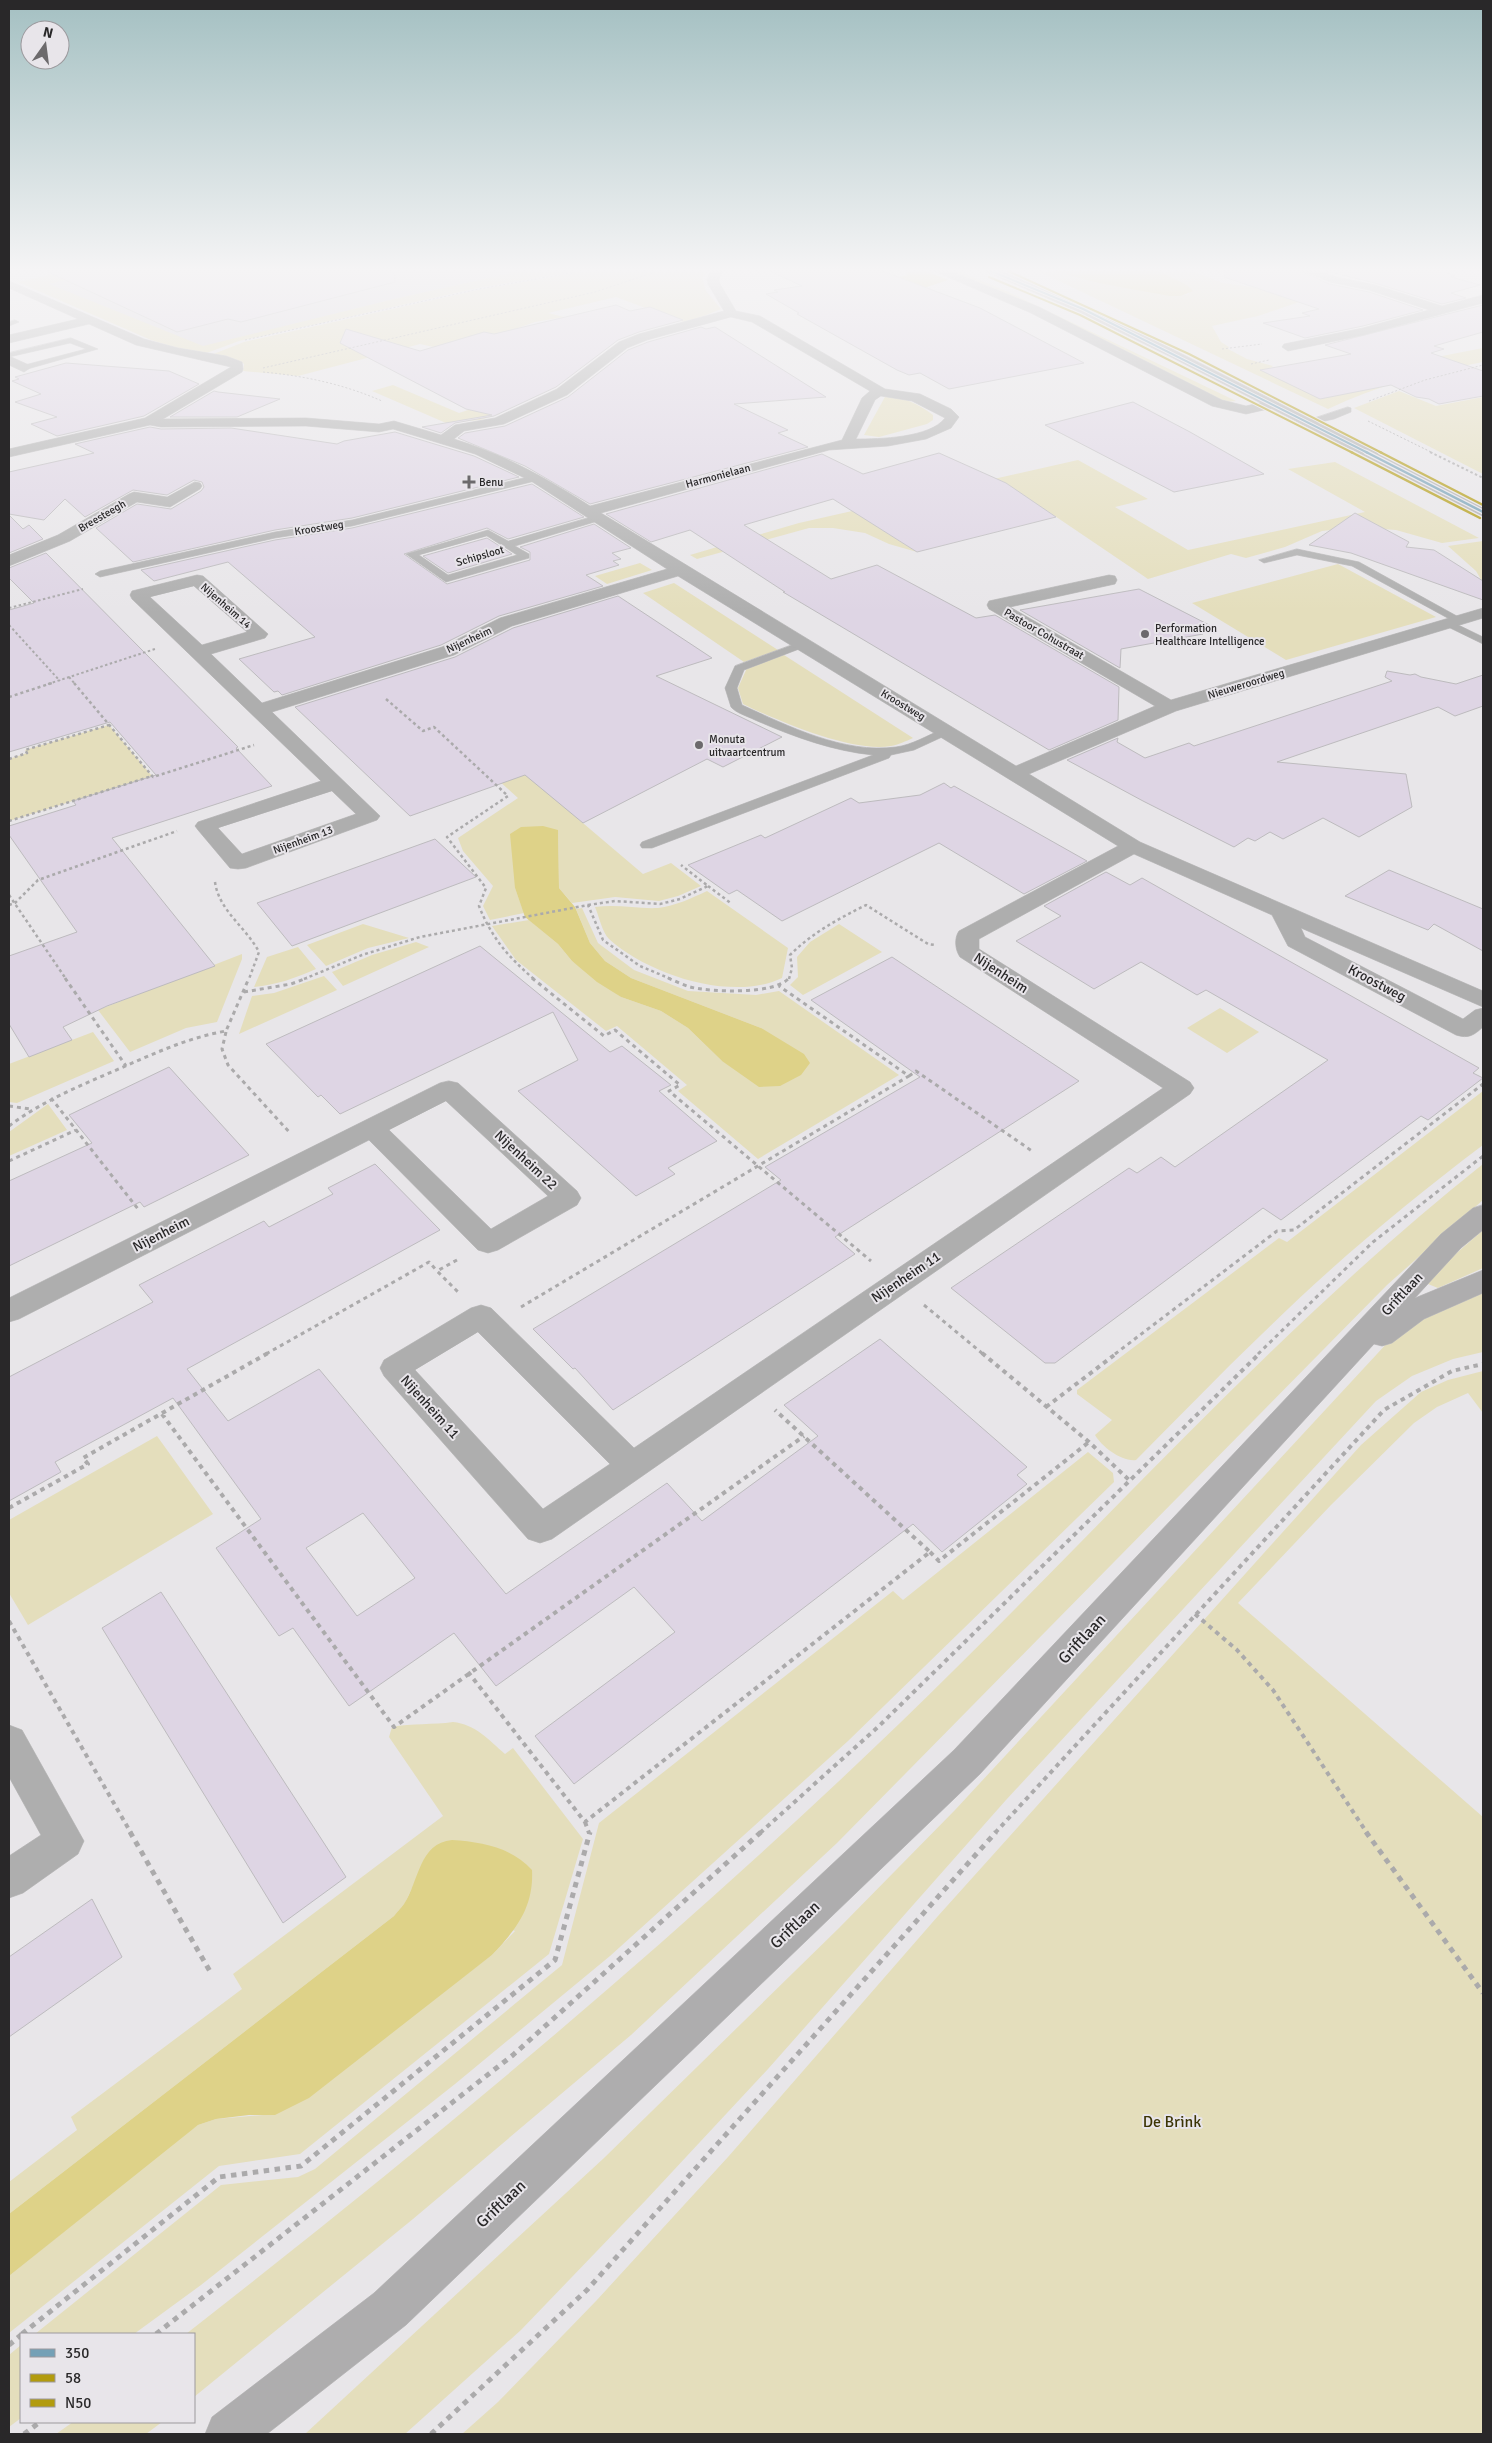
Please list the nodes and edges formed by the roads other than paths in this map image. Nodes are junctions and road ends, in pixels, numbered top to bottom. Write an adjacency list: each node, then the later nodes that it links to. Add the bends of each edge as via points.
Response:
1 (210, 385): 9 (street)
2 (571, 385): 11 (street, via 499,421 460,428)
3 (869, 385): 6 (street, Harmonielaan)
4 (1182, 385): 7 (street, via 1217,403 1246,410)
5 (1234, 385): 7 (street)
6 (881, 392): 12 (street, via 869,398); 12 (street, Harmonielaan, via 915,397 946,412 952,417 950,423 942,429 887,443)
7 (1272, 404): 10 (street)
8 (1348, 410): 10 (lane)
9 (150, 421): 11 (street, Kroostweg, via 306,422 379,428 394,425); 13 (street)
10 (1307, 422): 16 (street)
11 (442, 440): 14 (street, Kroostweg, via 480,451)
12 (847, 443): 17 (street, Harmonielaan)
13 (9, 453)
14 (536, 478): 17 (street, Kroostweg); 22 (lane, Kroostweg, via 352,523 275,535)
15 (195, 486): 20 (street, Breesteegh, via 170,502 134,497 64,538)
16 (1483, 512)
17 (594, 514): 18 (lane, Schipsloot); 21 (street, Kroostweg)
18 (506, 545): 18 (lane, Schipsloot, via 488,533 411,554 446,579 524,556)
19 (1264, 560): 25 (lane, via 1297,552 1355,564)
20 (9, 561)
21 (680, 570): 27 (street, Kroostweg); 30 (street, Nijenheim, via 506,622 448,651)
22 (100, 574)
23 (1109, 580): 29 (street, Pastoor Cohustraat, via 995,605)
24 (1483, 613): 25 (street, Nieuweroordweg)
25 (1454, 622): 26 (lane); 29 (street, Nieuweroordweg)
26 (1483, 641)
27 (802, 644): 31 (street, Kroostweg); 32 (lane, via 738,668 731,688 737,707 780,728 821,740 866,752)
28 (193, 646): 28 (street, Nijenheim 14, via 259,634 197,580 138,595); 30 (street)
29 (1169, 707): 33 (street, Nieuweroordweg)
30 (258, 710): 34 (street)
31 (947, 732): 32 (lane); 33 (street, Kroostweg)
32 (897, 751): 35 (lane)
33 (1016, 774): 36 (street, Kroostweg)
34 (335, 783): 34 (street, Nijenheim 13, via 370,816 238,864 205,826)
35 (647, 845)
36 (1133, 846): 37 (street, Kroostweg); 40 (street, Nijenheim, via 967,936 968,952)
37 (1281, 912): 38 (street, Kroostweg); 39 (street, Kroostweg, via 1296,940 1464,1030)
38 (1483, 1000)
39 (1483, 1014)
40 (1181, 1088): 46 (street, Nijenheim 11)
41 (372, 1128): 41 (street, Nijenheim 22, via 449,1089 567,1198 488,1243); 44 (street, Nijenheim)
42 (1483, 1215): 45 (street, Griftlaan, via 1451,1241)
43 (1483, 1281): 45 (street, Griftlaan, via 1414,1311)
44 (9, 1311)
45 (1325, 1378): 49 (street, Griftlaan, via 967,1762 390,2309)
46 (632, 1466): 46 (street, Nijenheim 11, via 540,1529 395,1368 486,1320)
47 (9, 1742): 48 (street, via 65,1841)
48 (9, 1879)
49 (230, 2434)

